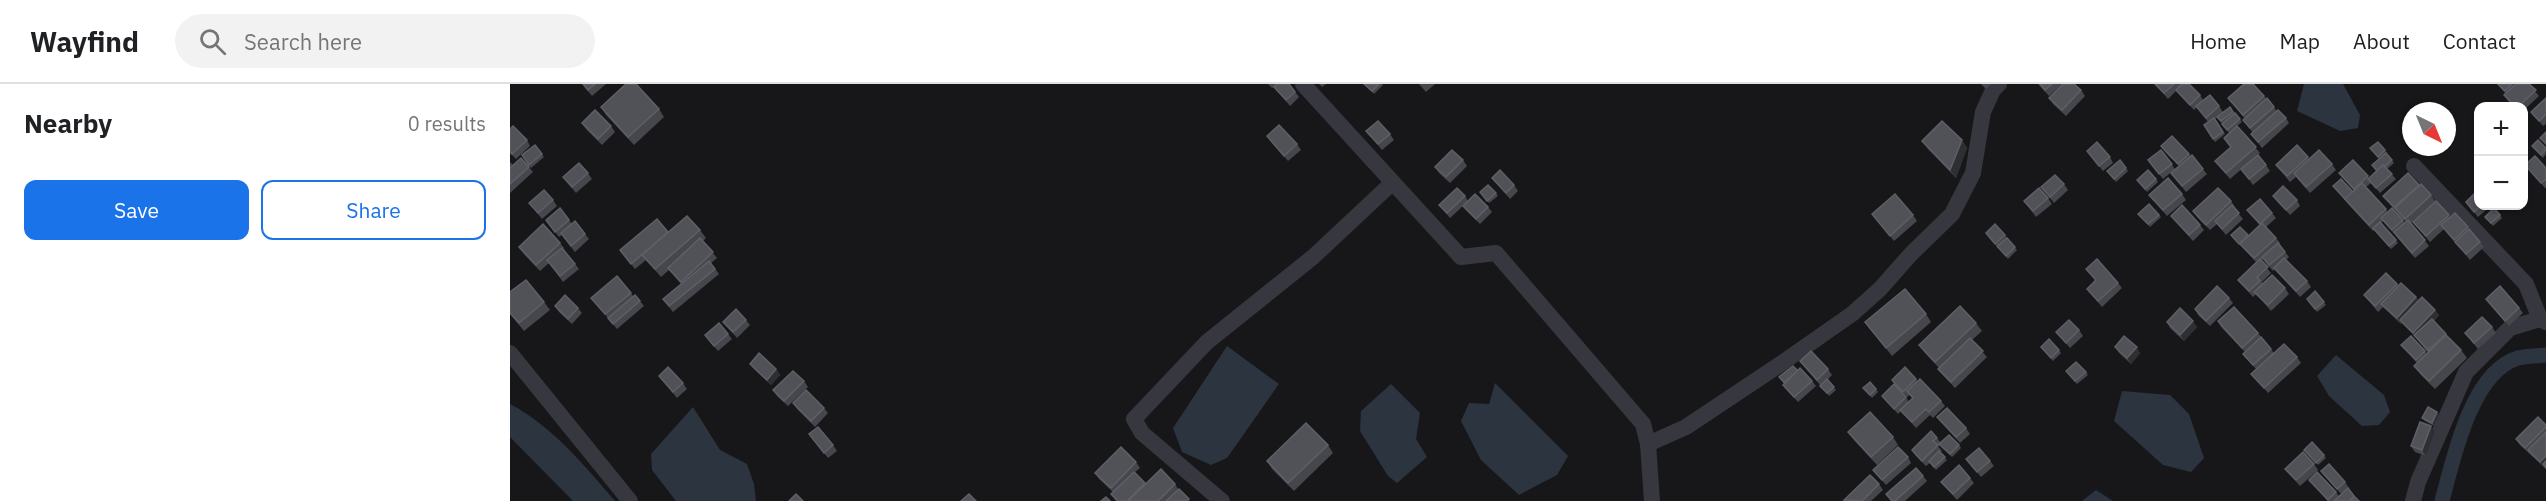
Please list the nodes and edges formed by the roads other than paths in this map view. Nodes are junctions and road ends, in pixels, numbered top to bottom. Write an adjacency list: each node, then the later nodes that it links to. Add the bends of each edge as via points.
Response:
1 (1303, 84): 4 (street)
2 (1998, 84): 7 (street, via 1983,112 1973,174 1952,214 1880,289 1852,314 1782,363 1686,427)
3 (2414, 166): 5 (street, via 2526,284)
4 (1392, 183): 7 (street, via 1461,257 1496,253 1643,424); 9 (street, via 1312,257 1207,342 1134,419 1142,433)
5 (2543, 321): 11 (street, via 2510,328 2466,372)
6 (510, 354): 8 (street)
7 (1648, 444): 10 (street)
8 (630, 501)
9 (1222, 501)
10 (1652, 501)
11 (2413, 501)

